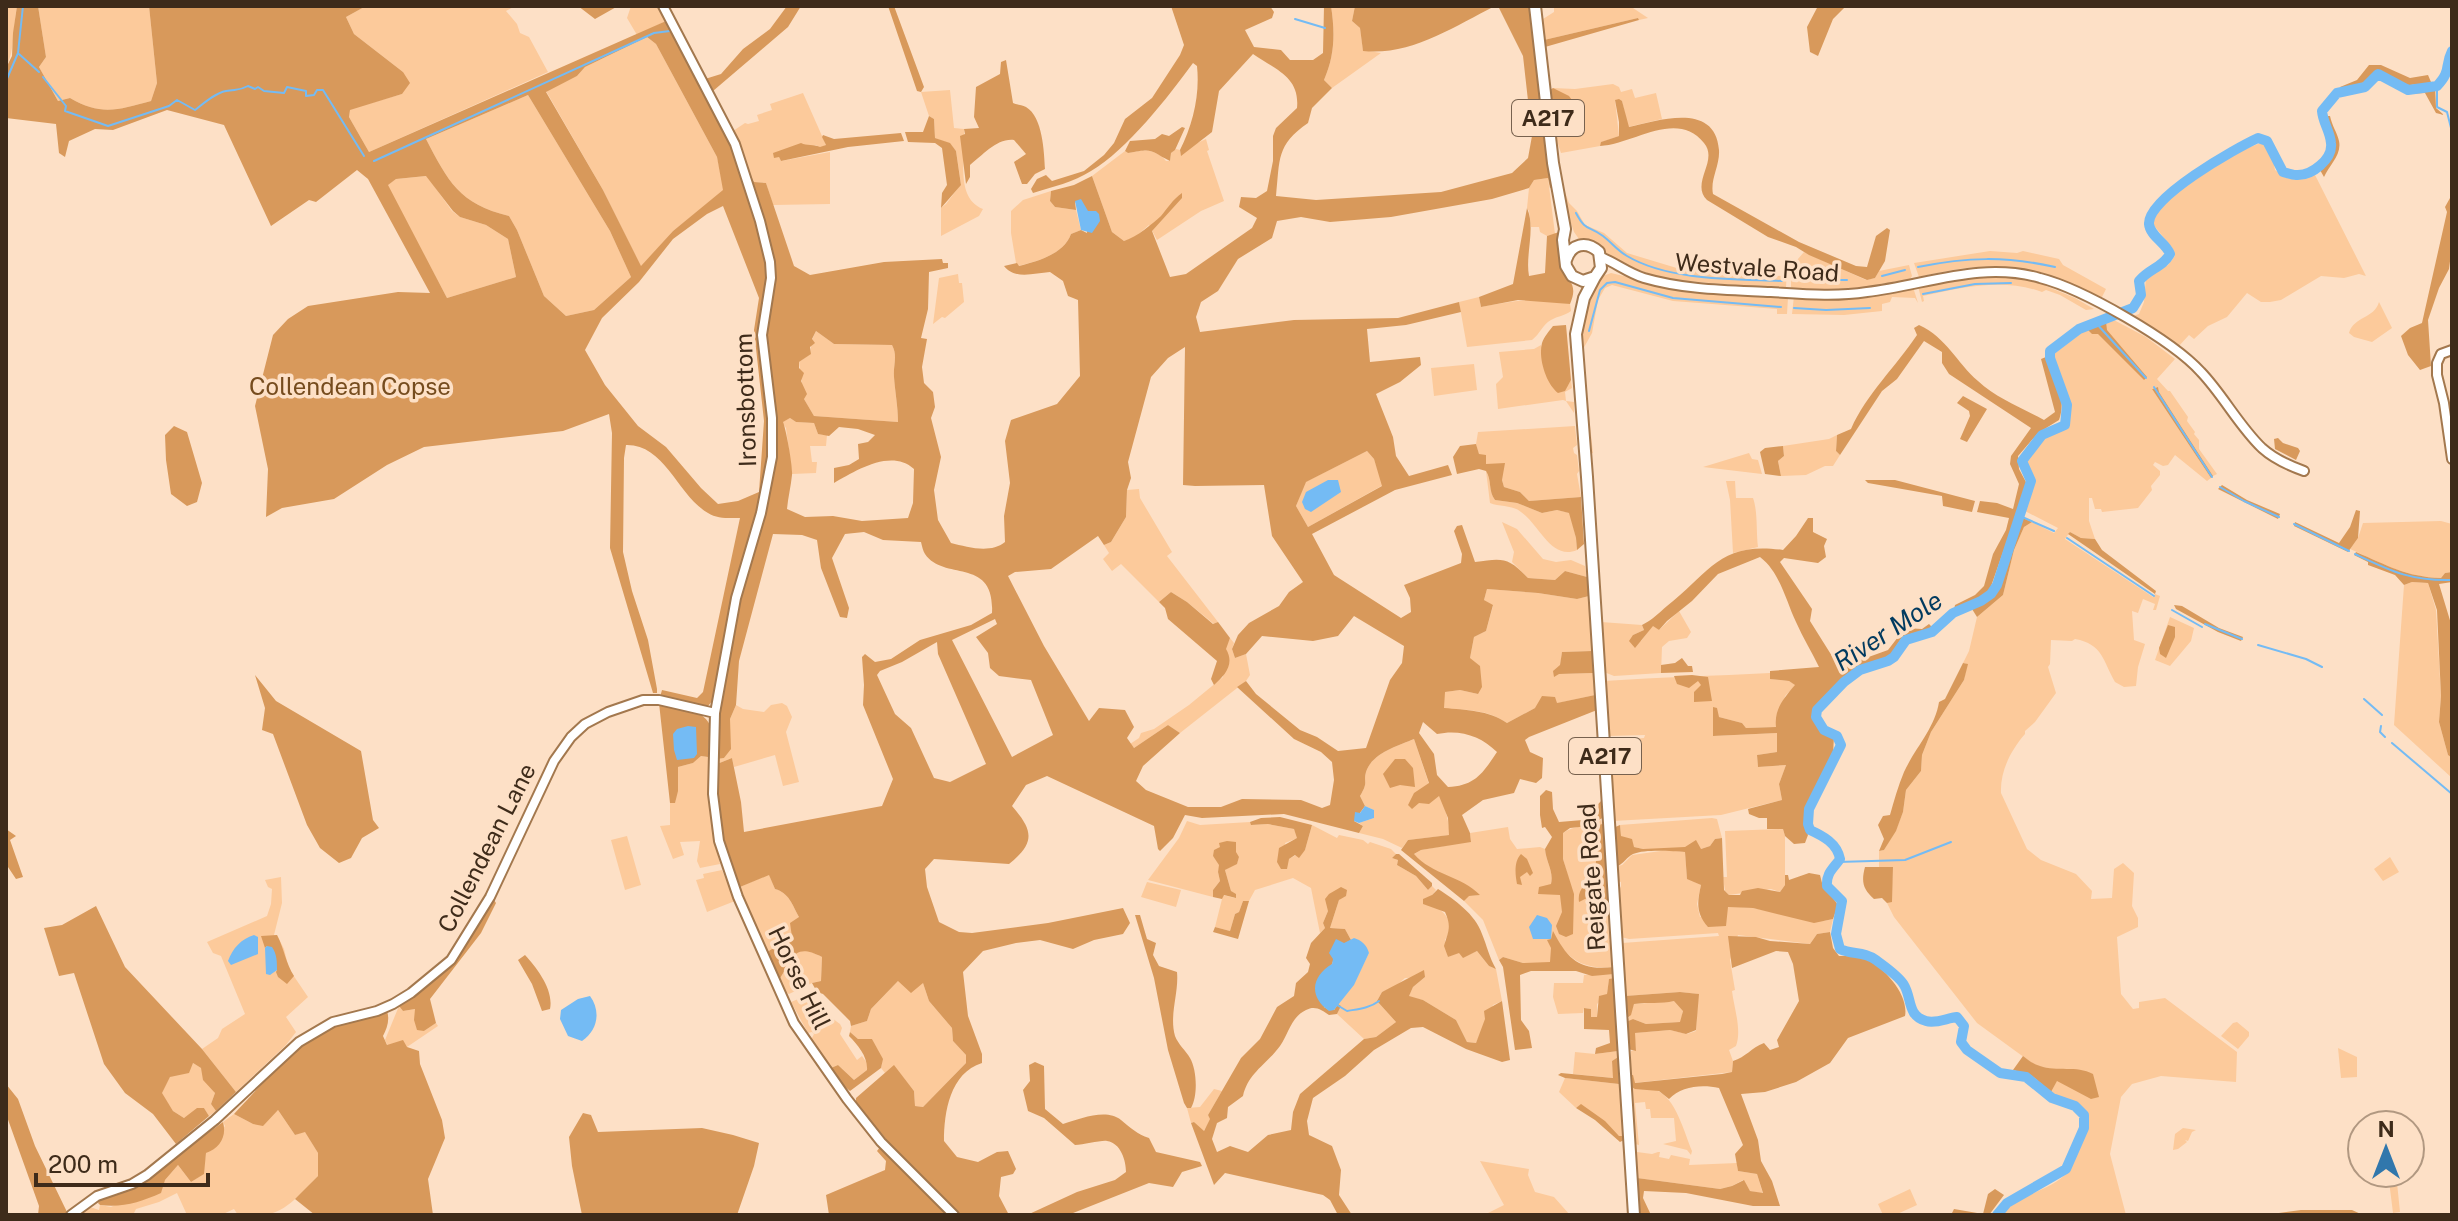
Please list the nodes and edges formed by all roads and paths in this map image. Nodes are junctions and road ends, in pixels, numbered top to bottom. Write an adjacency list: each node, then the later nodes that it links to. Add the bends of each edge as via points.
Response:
1 (663, 6): 15 (street, Ironsbottom, via 735,144 770,262 762,335 772,457 736,598)
2 (1535, 6): 3 (main road, A217)
3 (1565, 229): 4 (main road); 6 (main road, A217)
4 (1583, 244): 5 (main road); 6 (main road, via 1571,249)
5 (1601, 257): 7 (street, Westvale Road); 8 (main road)
6 (1566, 260): 9 (main road, via 1568,272)
7 (1618, 268): 8 (street); 14 (street, Westvale Road, via 1680,286 1820,295 1998,271 2042,278 2164,341 2199,369 2262,448)
8 (1597, 275): 9 (main road); 10 (main road, Reigate Road / A217)
9 (1577, 280): 10 (main road)
10 (1584, 298): 18 (main road, Reigate Road / A217, via 1577,321 1577,360)
11 (2452, 350): 12 (street, via 2441,354 2437,363)
12 (2448, 403): 13 (street)
13 (2452, 459)
14 (2304, 471)
15 (715, 713): 16 (street, Collendean Lane, via 643,700 585,724 554,761 490,897 451,960 393,1004 333,1022 309,1036 147,1175 97,1196); 17 (street, Horse Hill, via 713,794 719,841 794,1023 881,1142)
16 (71, 1215)
17 (954, 1215)
18 (1634, 1215)

